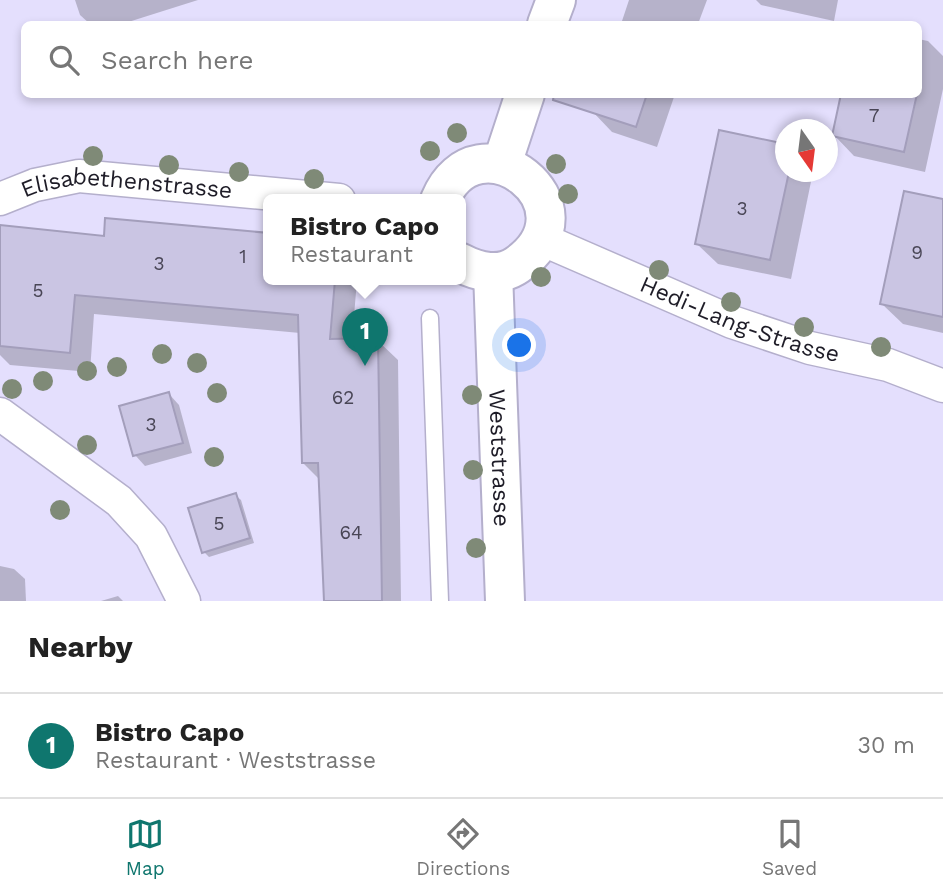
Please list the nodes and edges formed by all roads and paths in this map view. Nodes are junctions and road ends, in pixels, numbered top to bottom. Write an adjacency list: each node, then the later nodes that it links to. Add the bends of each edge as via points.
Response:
1 (556, 0): 2 (street)
2 (548, 21)
3 (524, 98): 4 (street)
4 (502, 164): 6 (street, via 481,164 460,172); 8 (street, via 520,172 543,202)
5 (274, 194): 7 (street, Elisabethenstrasse, via 79,176)
6 (442, 194)
7 (0, 199)
8 (541, 239): 9 (street, via 530,256 512,268); 11 (street, Hedi-Lang-Strasse, via 732,322 810,348 888,365)
9 (477, 268): 15 (street, Weststrasse)
10 (430, 318): 14 (lane)
11 (943, 386)
12 (0, 414): 13 (street, via 119,501 151,536)
13 (184, 601)
14 (440, 601)
15 (505, 601)

